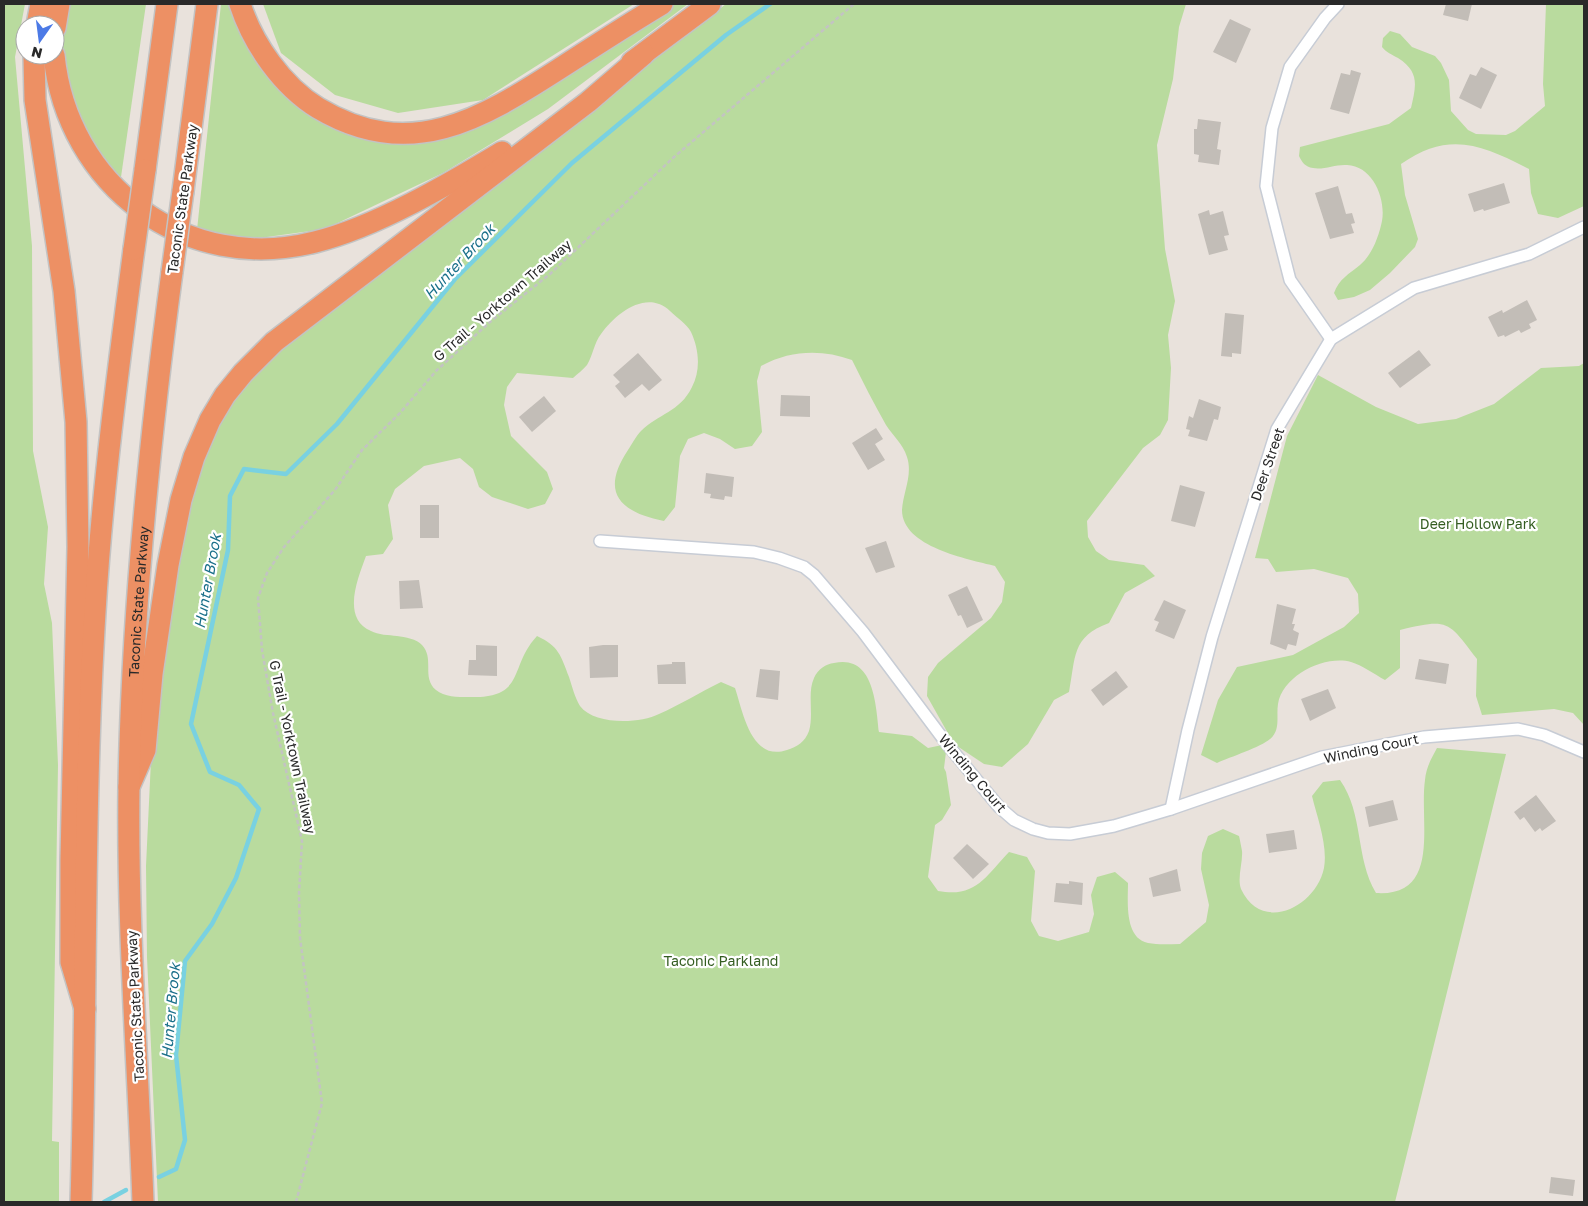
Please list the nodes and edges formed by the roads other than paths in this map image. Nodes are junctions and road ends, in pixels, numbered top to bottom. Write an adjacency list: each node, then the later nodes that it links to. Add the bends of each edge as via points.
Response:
1 (167, 4): 16 (highway, bridge, via 109,444 96,602 90,713)
2 (207, 4): 14 (highway, Taconic State Parkway, bridge, via 143,512)
3 (240, 4): 4 (highway, via 261,48 302,96 325,112 351,123 377,130 406,132 449,128 486,114)
4 (662, 4)
5 (710, 4): 7 (highway)
6 (1338, 4): 11 (street, via 1290,67 1272,128 1266,186 1290,280)
7 (644, 54): 9 (highway, via 531,134 446,185 331,238 265,249 230,247 192,237 158,221 124,197 96,168 76,133 61,95); 14 (highway, via 582,106 281,336 247,368 225,395 199,444 181,500 157,638 145,750)
8 (34, 65): 16 (highway, via 35,100 65,300 76,422 78,539 71,962)
9 (56, 65)
10 (1584, 227): 11 (street, Deer Street, via 1529,254 1414,288)
11 (1331, 339): 15 (street, Deer Street, via 1278,429 1212,637)
12 (600, 541): 15 (street, Winding Court, via 754,552 804,567 862,632 999,807 1014,820 1033,829 1070,834 1114,826)
13 (1584, 752): 15 (street, Winding Court, via 1544,735 1518,729 1424,737 1322,757)
14 (129, 787): 18 (highway, Taconic State Parkway, via 131,937)
15 (1171, 809)
16 (85, 1009): 17 (highway)
17 (81, 1202)
18 (143, 1202)

